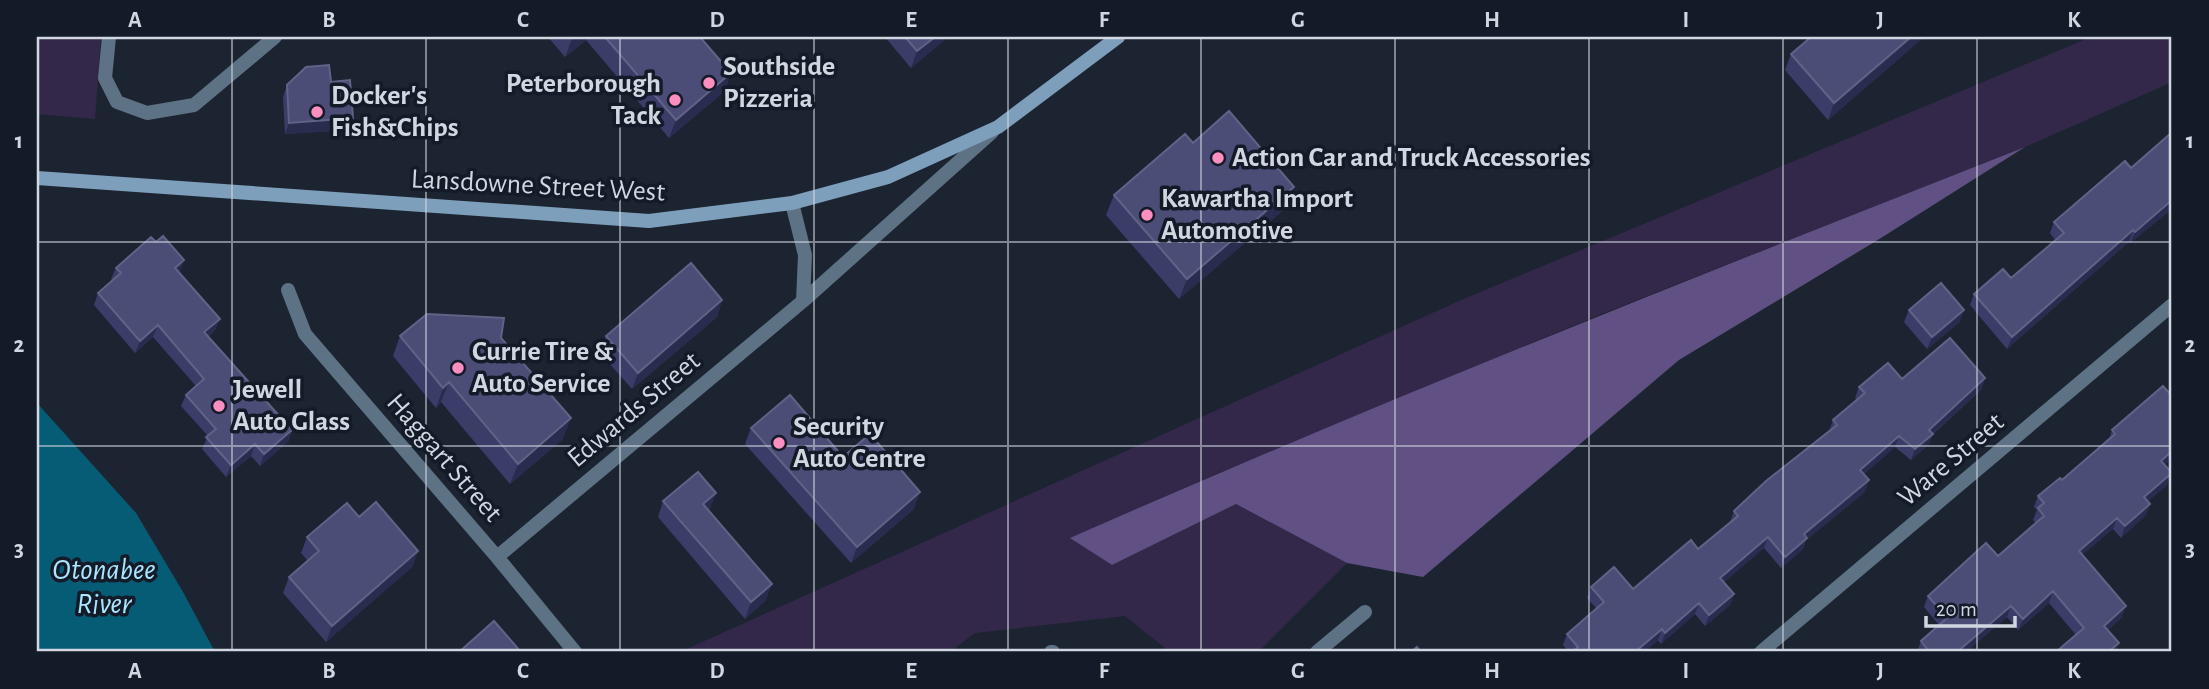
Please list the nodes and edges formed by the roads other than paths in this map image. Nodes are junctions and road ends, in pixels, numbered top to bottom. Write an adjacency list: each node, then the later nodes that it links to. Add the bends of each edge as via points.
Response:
1 (109, 37): 2 (street, via 105,78 117,102 147,113 194,105)
2 (275, 37)
3 (1118, 37): 4 (main road, Lansdowne Street West)
4 (998, 127): 6 (main road, Lansdowne Street West, via 888,177); 8 (street, Edwards Street)
5 (37, 178): 6 (main road, Lansdowne Street West, via 649,221)
6 (792, 203): 8 (street, via 805,255)
7 (288, 290): 10 (street, Haggart Street, via 305,334)
8 (803, 301): 10 (street, Edwards Street)
9 (2172, 305): 14 (street, Ware Street)
10 (497, 557): 12 (street, Haggart Street)
11 (1365, 612): 13 (street)
12 (575, 652)
13 (1317, 652)
14 (1762, 652)

